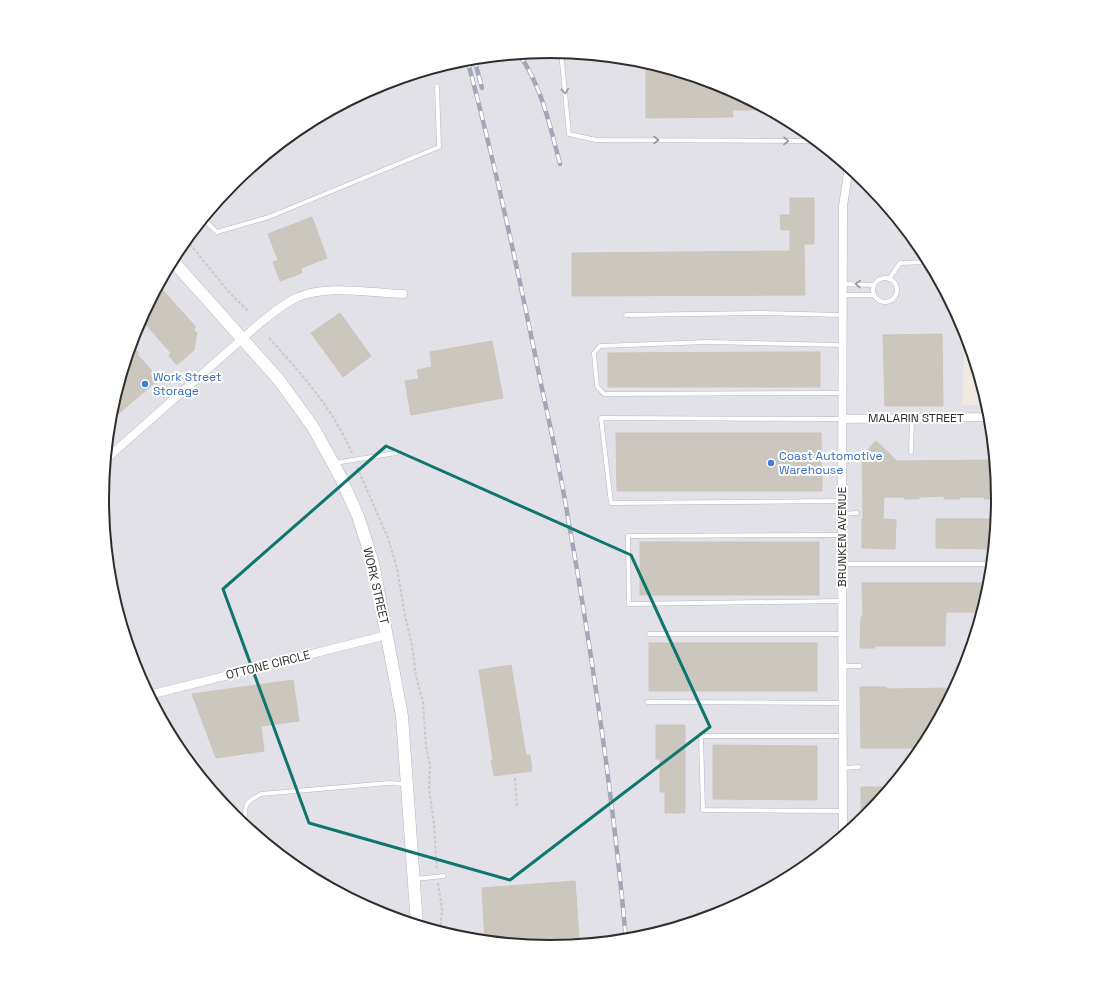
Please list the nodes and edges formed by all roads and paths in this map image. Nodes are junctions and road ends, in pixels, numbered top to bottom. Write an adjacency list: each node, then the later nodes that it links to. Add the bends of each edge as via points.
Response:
1 (562, 58): 3 (lane, one-way to 3, via 569,134 596,140)
2 (437, 86): 5 (lane, via 439,147 269,217 217,232)
3 (806, 140)
4 (848, 174): 10 (street, BRUNKEN AVENUE, via 843,206)
5 (207, 222)
6 (190, 245): 15 (path)
7 (922, 262): 9 (lane, via 900,263)
8 (176, 265): 18 (street, WORK STREET)
9 (889, 279): 11 (lane, via 885,278); 14 (lane, via 895,283 894,298 884,302)
10 (842, 284): 11 (lane, one-way to 10); 13 (street, BRUNKEN AVENUE)
11 (874, 284): 14 (lane)
12 (403, 294): 18 (street, via 332,290 314,292 296,298 279,309)
13 (842, 295): 14 (lane); 17 (street, BRUNKEN AVENUE)
14 (874, 295)
15 (248, 311)
16 (626, 315): 17 (lane)
17 (842, 315): 19 (street, BRUNKEN AVENUE)
18 (242, 339): 26 (street); 27 (street, WORK STREET, via 279,380 313,427)
19 (842, 345): 20 (street, BRUNKEN AVENUE); 20 (lane, via 707,342 608,345 600,346 594,353 597,386 604,394)
20 (843, 393): 23 (street, BRUNKEN AVENUE)
21 (912, 418): 22 (street, MALARIN STREET); 23 (street, MALARIN STREET); 24 (lane)
22 (984, 418)
23 (842, 419): 28 (street, BRUNKEN AVENUE); 28 (lane, via 601,418 611,503)
24 (911, 452)
25 (396, 453): 27 (lane)
26 (112, 454)
27 (334, 464): 37 (street, WORK STREET, via 358,516 373,563)
28 (842, 501): 30 (street, BRUNKEN AVENUE)
29 (857, 513): 30 (lane)
30 (842, 514): 31 (street, BRUNKEN AVENUE)
31 (842, 535): 32 (street, BRUNKEN AVENUE); 34 (lane, via 628,536 629,604)
32 (842, 564): 33 (lane); 34 (street, BRUNKEN AVENUE)
33 (986, 564)
34 (842, 601): 36 (street, BRUNKEN AVENUE)
35 (649, 634): 36 (lane)
36 (842, 634): 38 (street, BRUNKEN AVENUE)
37 (387, 635): 40 (street, OTTONE CIRCLE); 47 (street, WORK STREET, via 402,716)
38 (842, 666): 39 (lane); 42 (street, BRUNKEN AVENUE)
39 (860, 666)
40 (154, 694)
41 (647, 702): 42 (lane)
42 (842, 703): 43 (street, BRUNKEN AVENUE)
43 (843, 736): 45 (street, BRUNKEN AVENUE); 49 (lane, via 701,736 703,810)
44 (859, 767): 45 (lane)
45 (843, 768): 49 (street, BRUNKEN AVENUE)
46 (515, 778): 48 (path)
47 (407, 784): 50 (lane, via 389,783 261,794 248,801); 53 (street, WORK STREET)
48 (517, 807)
49 (843, 811): 51 (street, BRUNKEN AVENUE)
50 (244, 817)
51 (843, 829)
52 (444, 876): 53 (lane)
53 (414, 879): 54 (street, WORK STREET)
54 (417, 919)

